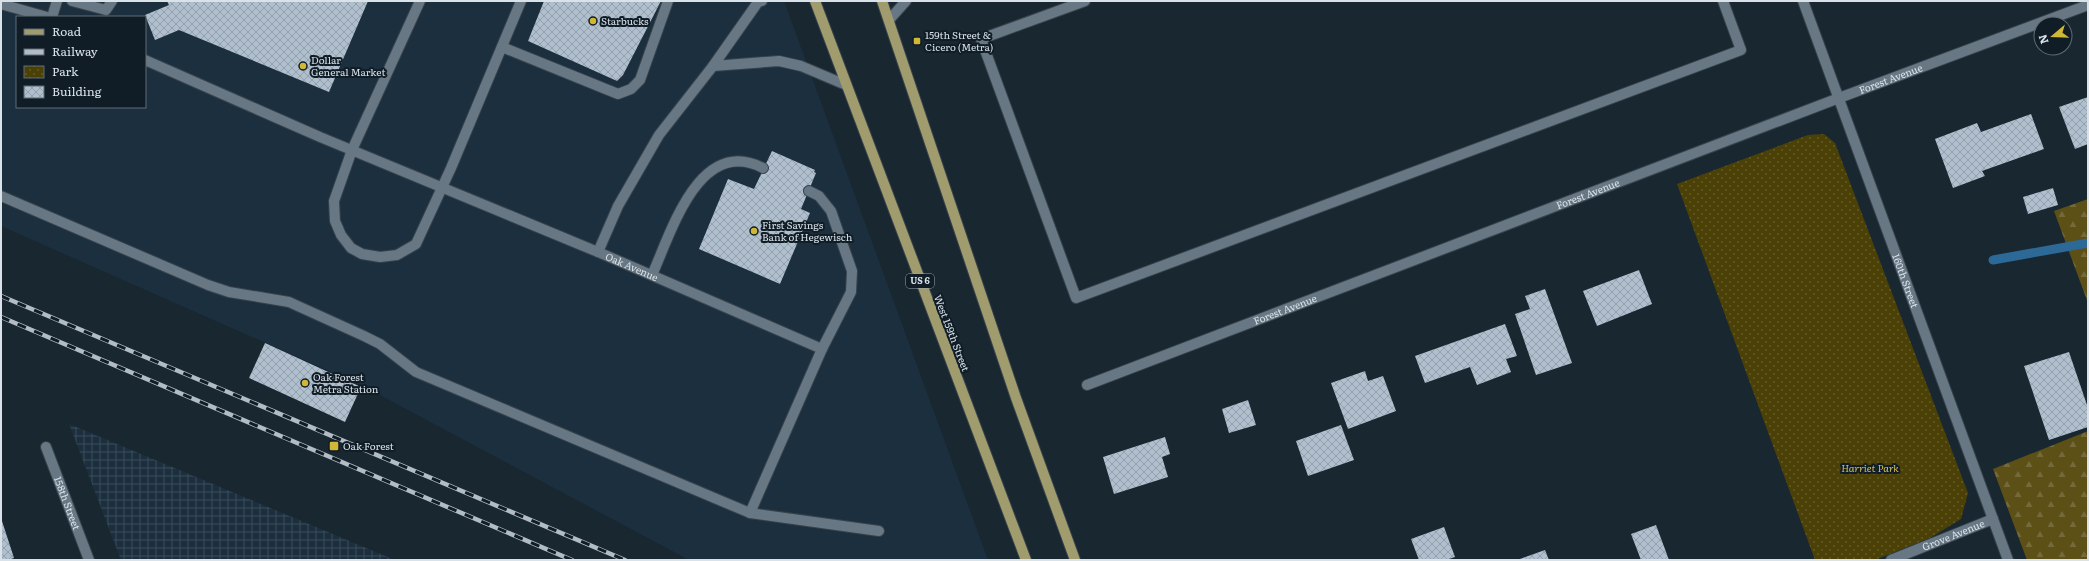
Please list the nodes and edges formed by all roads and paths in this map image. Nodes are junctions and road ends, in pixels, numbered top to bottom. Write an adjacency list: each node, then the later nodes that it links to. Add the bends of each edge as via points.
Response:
1 (58, 1): 17 (street)
2 (72, 1): 3 (street, via 106,10)
3 (112, 1)
4 (420, 1): 24 (street)
5 (520, 1): 19 (street)
6 (668, 1): 19 (street, via 640,80 631,89 618,94)
7 (762, 1): 21 (street, Oak Avenue, via 758,2)
8 (815, 1): 22 (main road, West 159th Street / US 6)
9 (882, 1): 18 (main road)
10 (906, 1): 18 (street)
11 (1085, 1): 12 (street, via 981,39 1076,298 1741,50)
12 (1723, 1)
13 (1803, 1): 23 (street, 160th Street)
14 (1, 4): 16 (street)
15 (2088, 4): 23 (street, Forest Avenue)
16 (43, 16)
17 (52, 16)
18 (889, 20): 39 (main road, via 1016,398)
19 (502, 48): 26 (street)
20 (146, 60): 24 (street)
21 (713, 66): 22 (street, via 779,61 801,66); 29 (street, Oak Avenue, via 659,135 618,206)
22 (846, 85): 38 (main road, West 159th Street / US 6)
23 (1839, 98): 32 (street, Forest Avenue); 35 (street, 160th Street)
24 (352, 150): 26 (street); 26 (street, via 334,201 335,220 341,235 351,248 362,254 380,257 397,255 416,244)
25 (763, 168): 30 (street, via 734,160 709,171 689,194)
26 (442, 187): 29 (street)
27 (809, 191): 31 (street, via 819,196 831,211 852,271 851,292)
28 (1, 196): 34 (street, via 208,285 229,292 295,304 380,344 416,372)
29 (598, 252): 30 (street, Oak Avenue)
30 (652, 275): 31 (street, Oak Avenue)
31 (822, 349): 34 (street)
32 (1087, 386)
33 (46, 447): 37 (street, 158th Street)
34 (750, 513): 36 (street)
35 (1993, 519): 40 (street, Grove Avenue); 41 (street, 160th Street)
36 (879, 531)
37 (89, 560)
38 (1026, 560)
39 (1075, 560)
40 (1891, 560)
41 (2008, 560)

